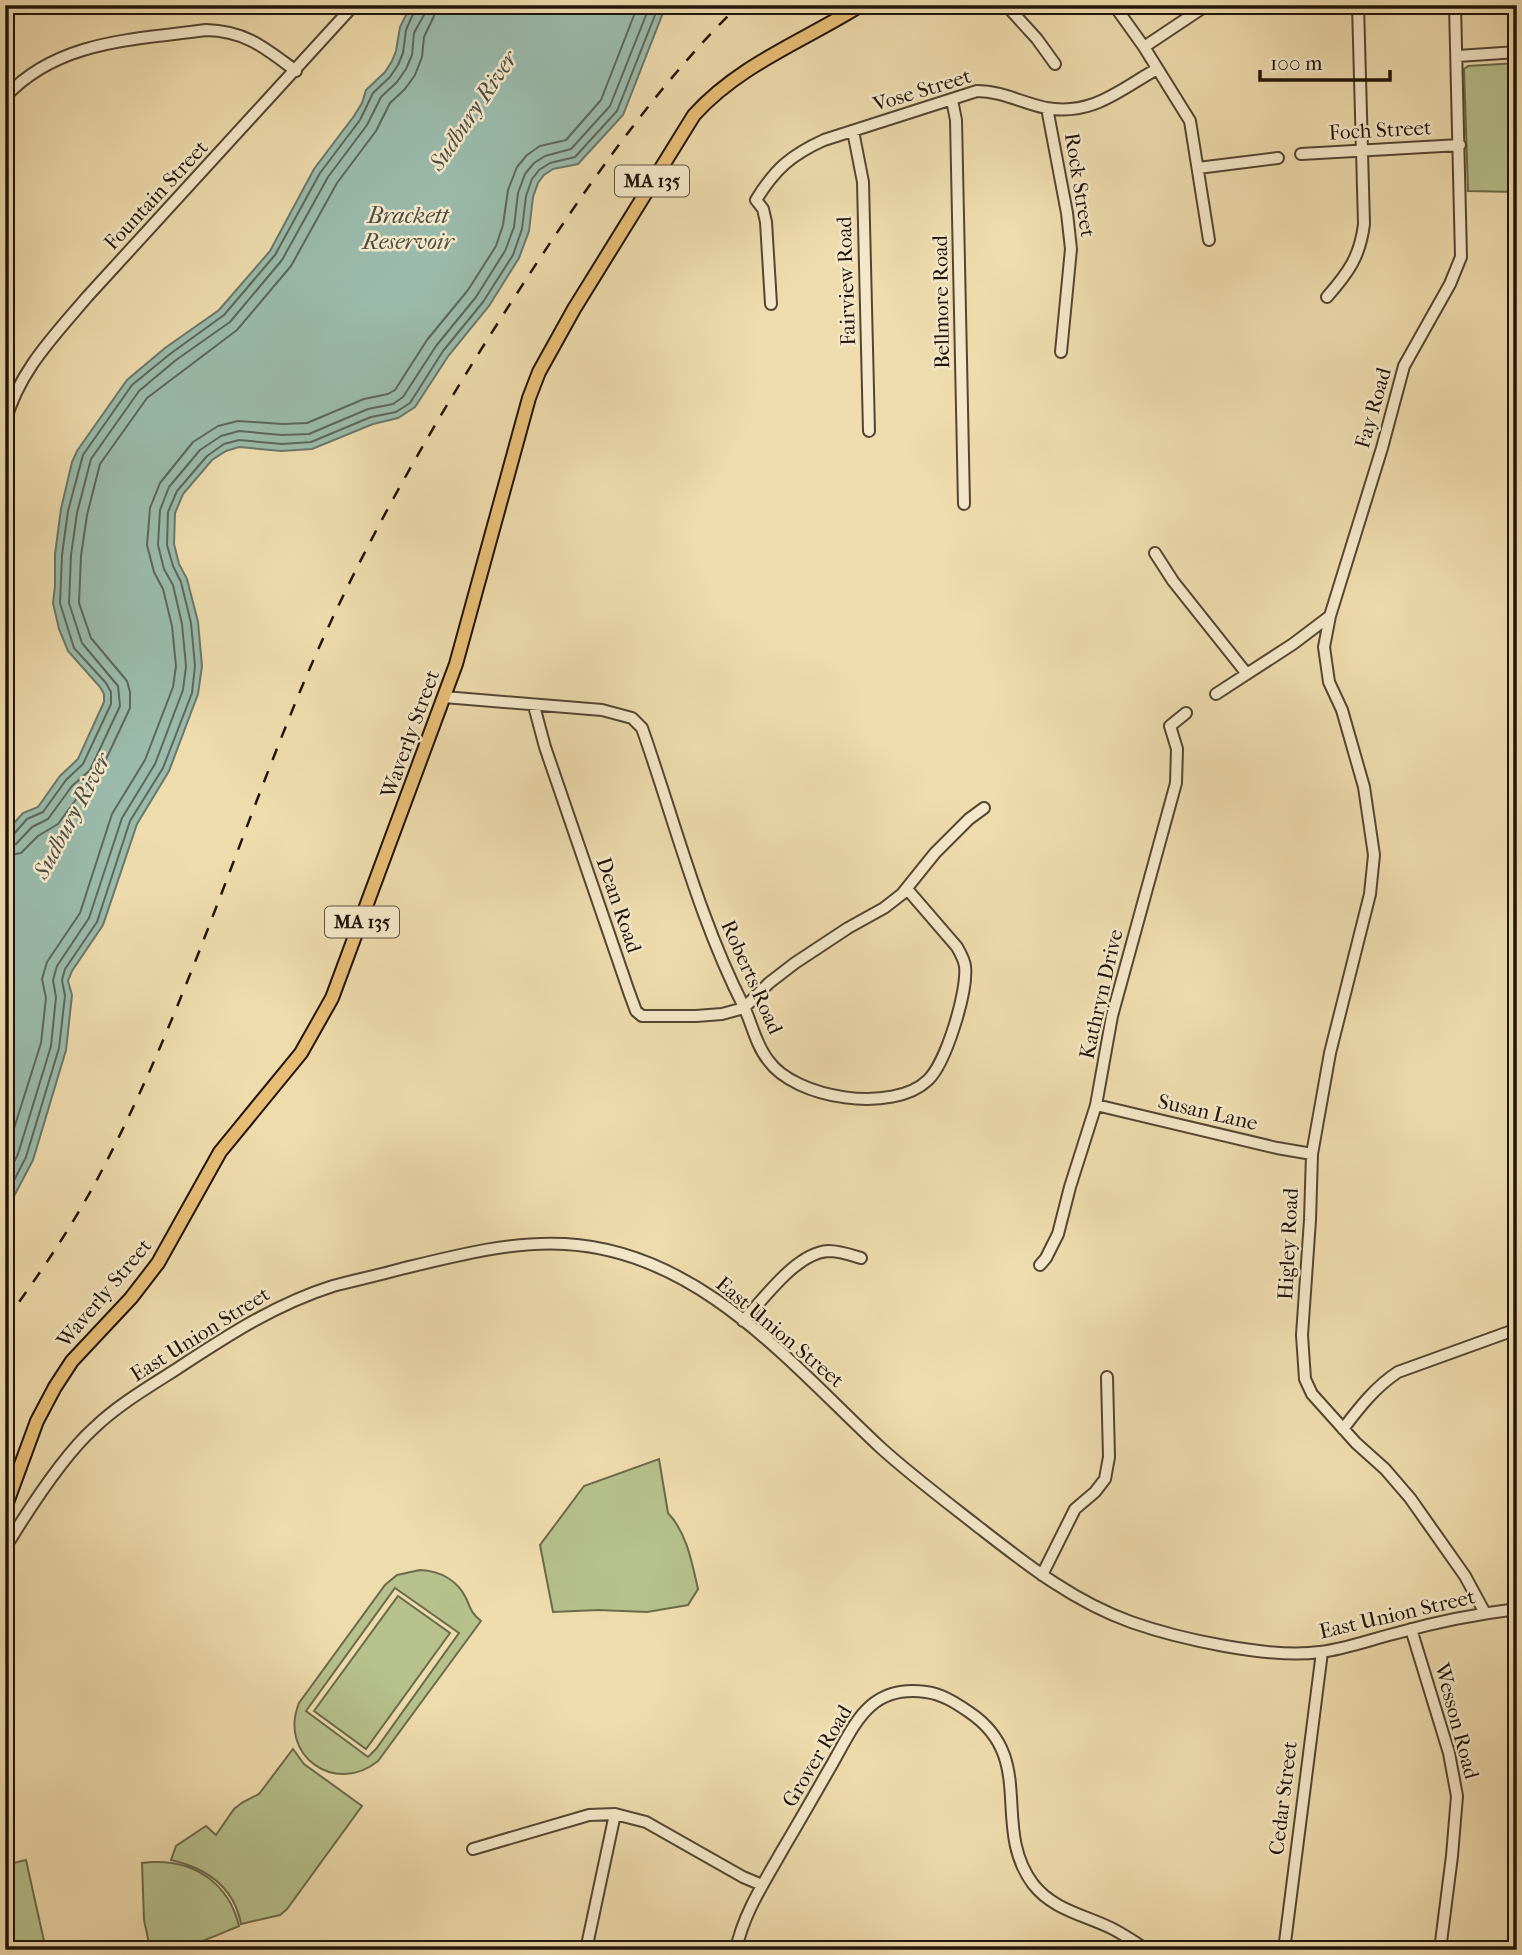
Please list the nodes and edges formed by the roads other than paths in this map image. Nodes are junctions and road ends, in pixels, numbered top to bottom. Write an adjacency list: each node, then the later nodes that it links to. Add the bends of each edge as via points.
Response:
1 (355, 5): 13 (street, Fountain Street)
2 (861, 5): 34 (main road, Waverly Street / MA 135, via 740,74 708,100 686,126 573,309 529,398)
3 (1006, 5): 11 (street)
4 (1114, 5): 8 (street)
5 (1207, 5): 8 (street)
6 (1358, 5): 19 (street)
7 (1455, 5): 10 (street, Fay Road)
8 (1144, 47): 12 (street)
9 (1517, 52): 10 (street)
10 (1458, 56): 18 (street, Fay Road)
11 (1055, 64)
12 (1157, 69): 16 (street, Vose Street, via 1092,107); 22 (street, via 1191,121)
13 (296, 71): 14 (street, via 246,37 206,30 71,52 21,79); 27 (street, Fountain Street, via 50,341 21,381)
14 (5, 97)
15 (952, 100): 16 (street, Vose Street, via 985,91); 17 (street, Vose Street); 29 (street, Bellmore Road)
16 (1047, 108): 26 (street, Rock Street, via 1071,249)
17 (853, 131): 25 (street, Vose Street, via 800,151 770,177 756,200 766,222); 28 (street, Fairview Road, via 863,182)
18 (1460, 145): 19 (street, Foch Street); 31 (street, Fay Road, via 1461,257 1404,366)
19 (1363, 150): 20 (street, Foch Street); 24 (street, via 1362,242 1352,266)
20 (1301, 153)
21 (1278, 158): 22 (street)
22 (1198, 169): 23 (street)
23 (1209, 240)
24 (1327, 297)
25 (771, 304)
26 (1061, 352)
27 (6, 419)
28 (869, 431)
29 (964, 504)
30 (1155, 553): 32 (street)
31 (1330, 616): 32 (street); 38 (street, Fay Road, via 1324,647 1327,671 1353,743)
32 (1247, 674): 33 (street)
33 (1216, 695)
34 (444, 697): 35 (street, Roberts Road); 49 (main road, Waverly Street / MA 135, via 346,963 318,1025 301,1053 220,1152 158,1263 72,1361 55,1387 33,1430)
35 (534, 706): 40 (street, Roberts Road, via 621,713 642,728 706,922); 40 (street, Dean Road, via 636,1011 642,1016 663,1017 722,1014)
36 (1186, 713): 41 (street, Kathryn Drive, via 1170,726 1177,749 1176,783 1112,1016)
37 (984, 808): 39 (street, via 935,853)
38 (1370, 821): 42 (street, Higley Road, via 1374,855 1370,894 1330,1053)
39 (907, 889): 40 (street, via 795,963); 40 (street, Roberts Road, via 957,947 966,968 949,1039 928,1081 910,1092 885,1098 856,1099 808,1088 783,1077 768,1060)
40 (744, 1008)
41 (1096, 1105): 42 (street, Susan Lane); 44 (street, Kathryn Drive, via 1058,1234)
42 (1312, 1154): 48 (street, Higley Road, via 1302,1335 1305,1379 1312,1394)
43 (861, 1258): 45 (street, via 829,1251 808,1256)
44 (1040, 1265)
45 (743, 1321): 50 (street, East Union Street, via 697,1287 657,1266 582,1245 503,1247 346,1283 254,1319 94,1427); 51 (street, East Union Street, via 886,1452)
46 (1517, 1329): 48 (street, via 1398,1372 1365,1401)
47 (1107, 1377): 51 (street, via 1109,1457 1105,1479 1075,1509)
48 (1343, 1429): 53 (street, Higley Road, via 1410,1498)
49 (5, 1508)
50 (5, 1542)
51 (1042, 1575): 55 (street, East Union Street, via 1076,1598 1155,1629 1252,1650)
52 (1517, 1609): 53 (street, East Union Street)
53 (1485, 1613): 54 (street, East Union Street)
54 (1411, 1629): 55 (street, East Union Street); 63 (street, Wesson Road, via 1449,1753 1457,1796)
55 (1322, 1652): 62 (street, Cedar Street)
56 (615, 1814): 57 (street, via 589,1815); 58 (street, via 646,1822); 59 (street)
57 (473, 1849)
58 (762, 1885): 60 (street, Grover Road); 61 (street, Grover Road, via 866,1709 893,1692 928,1692 980,1719 1003,1748 1009,1767 1016,1850 1035,1886 1065,1909 1112,1928)
59 (586, 1950)
60 (736, 1950)
61 (1147, 1950)
62 (1284, 1950)
63 (1440, 1950)

